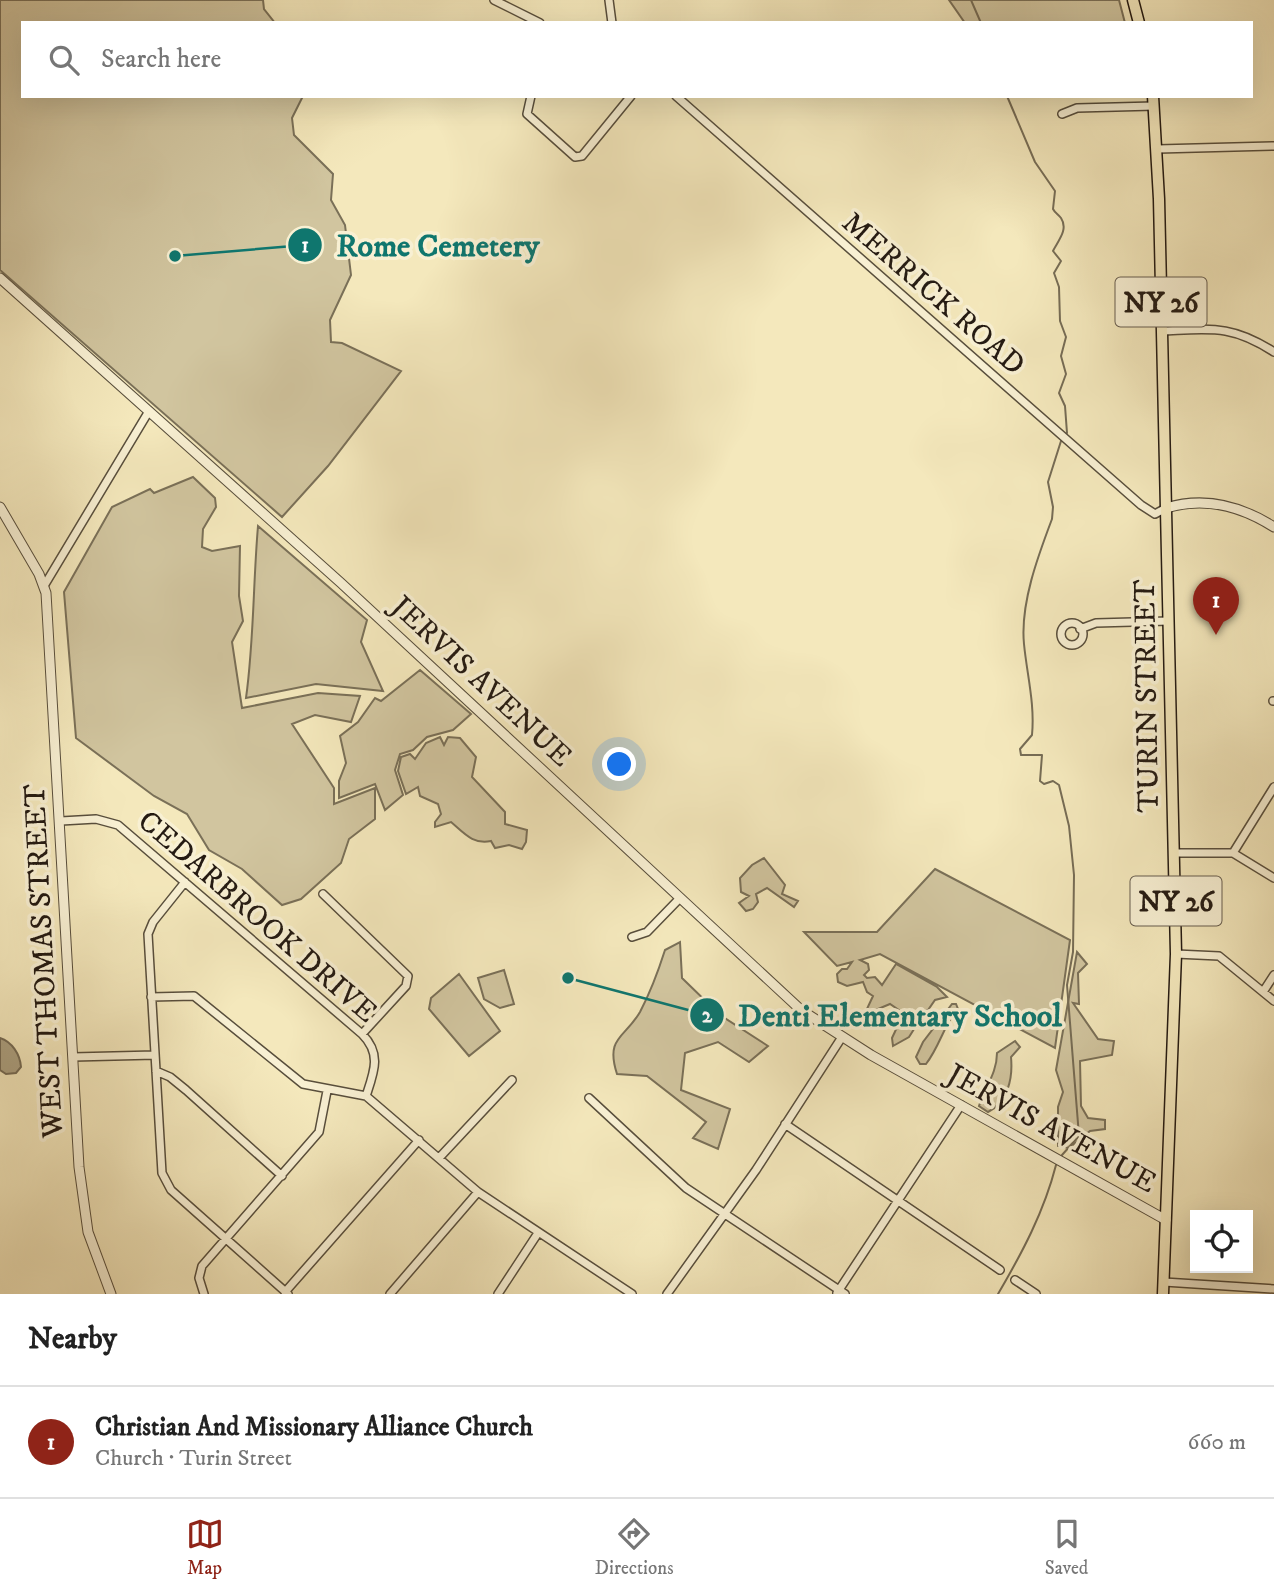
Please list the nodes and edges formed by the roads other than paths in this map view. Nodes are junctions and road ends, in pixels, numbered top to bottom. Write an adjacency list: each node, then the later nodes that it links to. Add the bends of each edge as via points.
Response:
1 (494, 0): 4 (street)
2 (609, 0): 5 (street)
3 (1133, 0): 6 (main road)
4 (536, 21)
5 (612, 21)
6 (1138, 21)
7 (531, 98): 8 (street, via 527,114 575,157 582,156)
8 (629, 98)
9 (678, 98): 19 (street, MERRICK ROAD, via 1141,505 1155,514)
10 (1154, 101): 11 (street, via 1077,108); 13 (main road, TURIN STREET / NY 26)
11 (1062, 114)
12 (1274, 146): 13 (street)
13 (1157, 149): 15 (main road, TURIN STREET / NY 26)
14 (0, 278): 17 (street, JERVIS AVENUE)
15 (1162, 331): 16 (street, via 1225,329 1253,338); 19 (main road, TURIN STREET / NY 26)
16 (1274, 352)
17 (149, 411): 21 (street); 31 (street, JERVIS AVENUE)
18 (0, 507): 21 (street, WEST THOMAS STREET)
19 (1166, 508): 20 (street, via 1225,504); 22 (main road, TURIN STREET / NY 26)
20 (1274, 527)
21 (44, 586): 25 (street, WEST THOMAS STREET)
22 (1169, 621): 23 (street, via 1096,623); 26 (main road, TURIN STREET / NY 26)
23 (1080, 629)
24 (1274, 787): 27 (street)
25 (61, 821): 29 (street, CEDARBROOK DRIVE, via 110,821); 41 (street, WEST THOMAS STREET)
26 (1175, 853): 27 (street); 33 (main road, TURIN STREET / NY 26)
27 (1233, 853): 28 (street)
28 (1274, 878)
29 (185, 882): 36 (street, via 148,934); 38 (street, CEDARBROOK DRIVE)
30 (323, 894): 38 (street, via 408,976 406,986)
31 (680, 898): 32 (street, via 647,932); 39 (street, JERVIS AVENUE, via 801,1010)
32 (632, 937)
33 (1176, 954): 35 (street, via 1219,956); 55 (main road, TURIN STREET / NY 26)
34 (1274, 975): 35 (street)
35 (1263, 992): 37 (street)
36 (151, 997): 40 (street); 44 (street, via 187,995 203,1001 296,1080)
37 (1274, 1001)
38 (362, 1034): 45 (street, CEDARBROOK DRIVE, via 375,1052)
39 (842, 1037): 47 (street, JERVIS AVENUE); 48 (street)
40 (155, 1055): 41 (street); 42 (street)
41 (73, 1058): 64 (street, WEST THOMAS STREET, via 84,1213)
42 (156, 1071): 51 (street, via 178,1083); 57 (street, via 166,1183)
43 (512, 1080): 50 (street)
44 (327, 1091): 45 (street); 51 (street, via 319,1132)
45 (366, 1096): 49 (street)
46 (589, 1098): 54 (street, via 686,1188)
47 (961, 1105): 53 (street); 55 (street, JERVIS AVENUE)
48 (785, 1124): 53 (street); 54 (street)
49 (419, 1140): 50 (street); 62 (street)
50 (439, 1158): 52 (street)
51 (282, 1176): 57 (street)
52 (478, 1192): 56 (street); 66 (street)
53 (898, 1200): 58 (street); 63 (street)
54 (723, 1214): 63 (street); 69 (street)
55 (1166, 1220): 60 (main road, TURIN STREET / NY 26)
56 (538, 1233): 67 (street); 68 (street)
57 (226, 1239): 62 (street); 65 (street, via 200,1272)
58 (1000, 1270)
59 (1015, 1280): 70 (street)
60 (1163, 1288): 61 (street)
61 (1274, 1289)
62 (287, 1293)
63 (840, 1293)
64 (111, 1294)
65 (204, 1294)
66 (390, 1294)
67 (498, 1294)
68 (632, 1294)
69 (667, 1294)
70 (1036, 1294)

